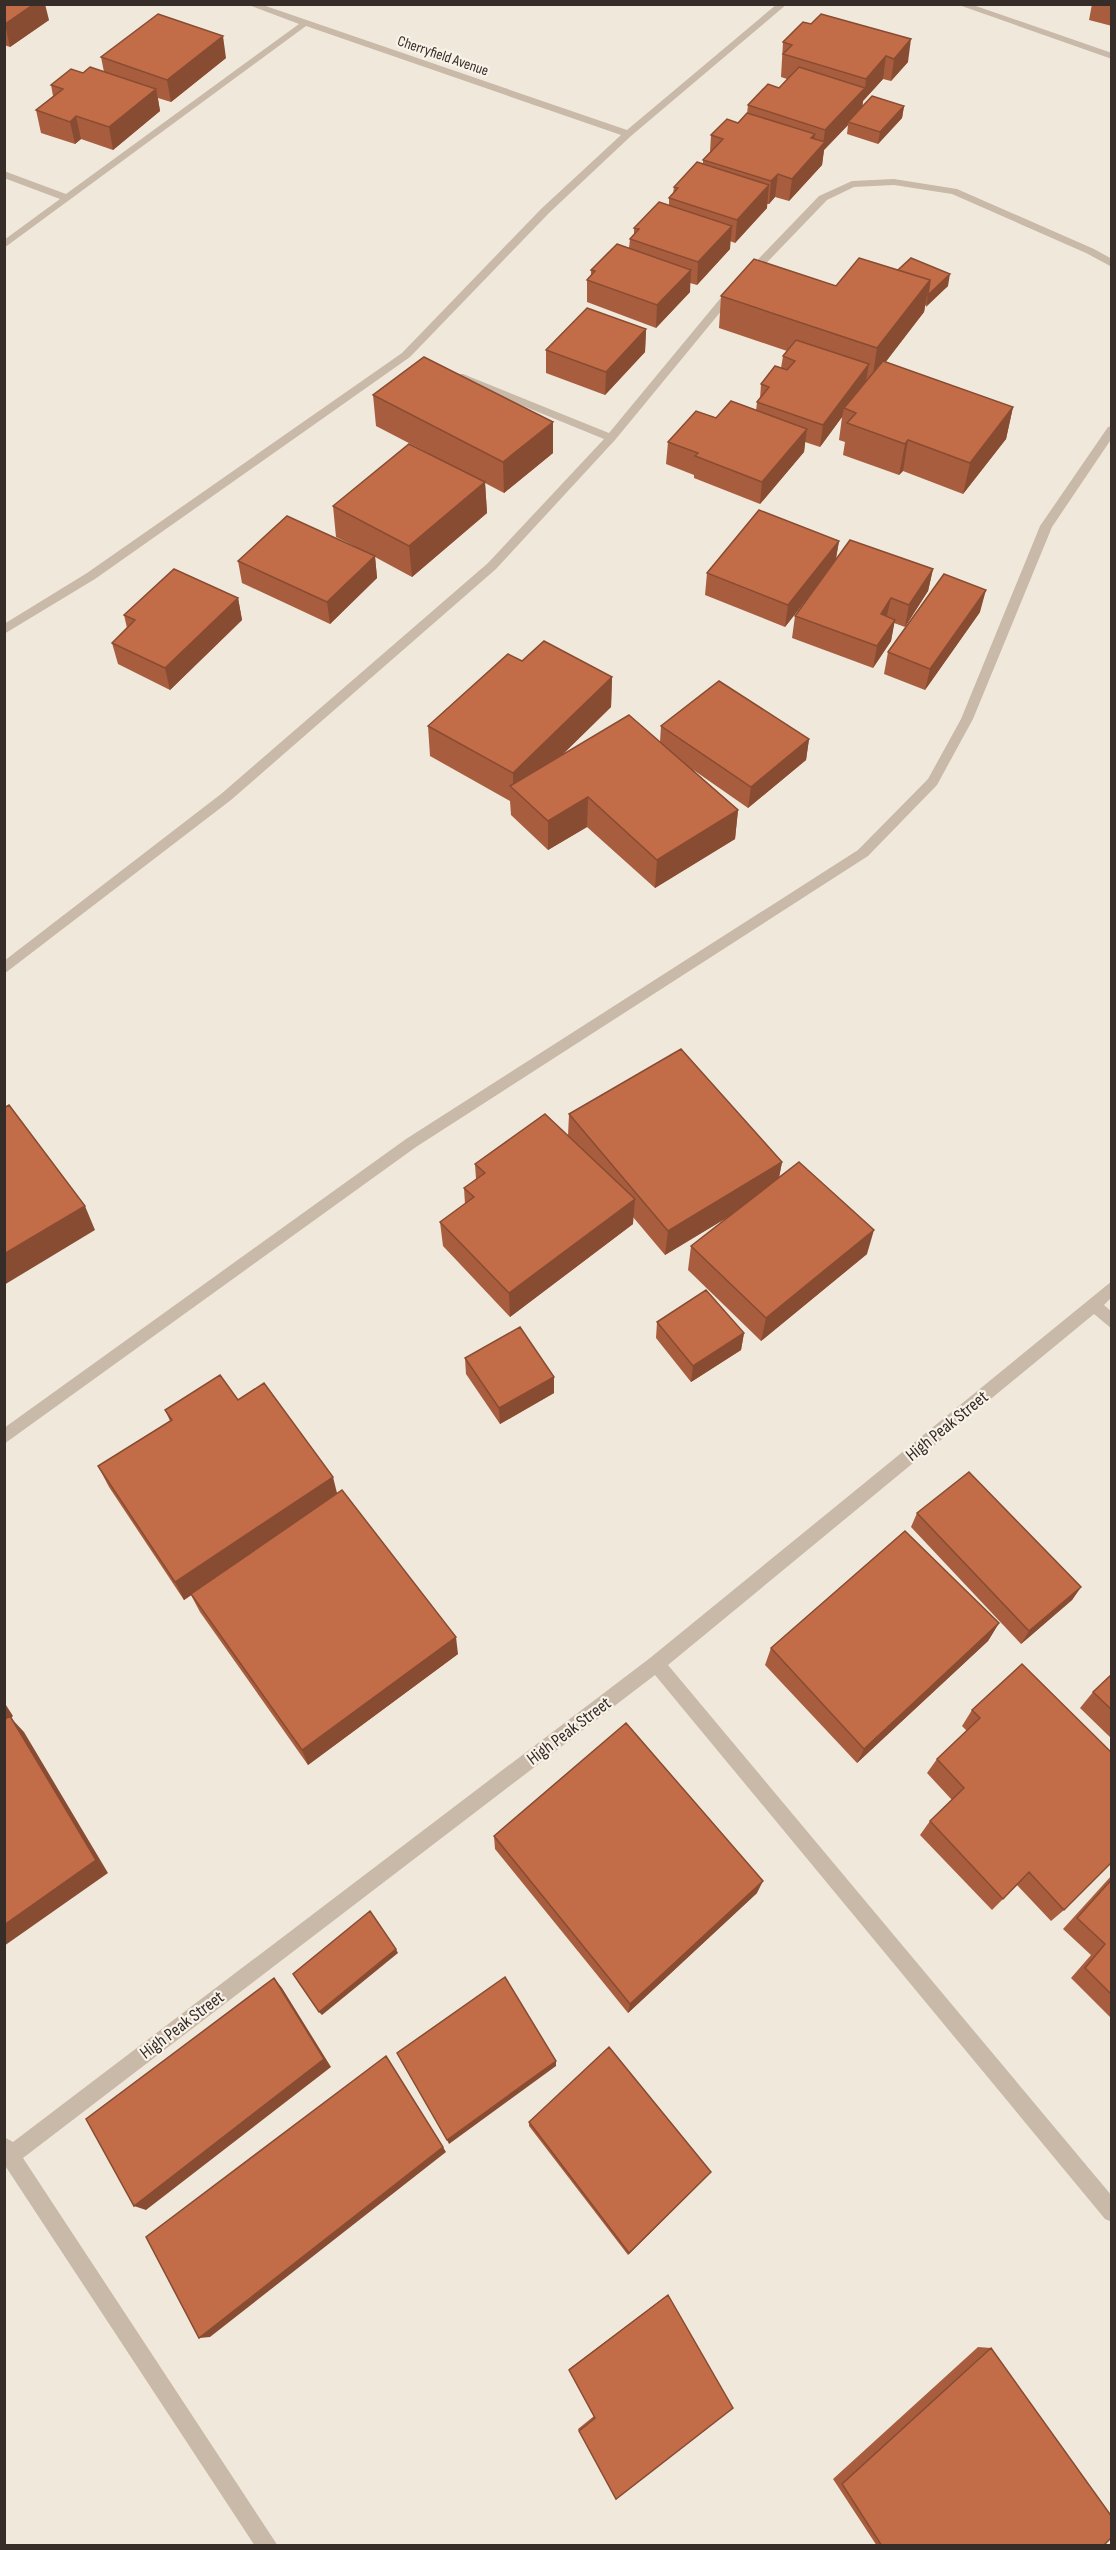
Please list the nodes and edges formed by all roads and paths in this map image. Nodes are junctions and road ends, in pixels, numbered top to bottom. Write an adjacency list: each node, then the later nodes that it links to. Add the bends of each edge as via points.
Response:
1 (250, 4): 4 (street, Cherryfield Avenue)
2 (783, 4): 6 (street)
3 (960, 4): 5 (street)
4 (304, 24): 6 (street, Cherryfield Avenue); 8 (street)
5 (1112, 56)
6 (628, 134): 14 (street, via 545,211 412,357 91,576)
7 (4, 174): 8 (street)
8 (67, 198): 9 (street)
9 (4, 245)
10 (1112, 264): 13 (street, via 954,191 894,182 852,184 823,198 723,302)
11 (449, 372): 13 (street)
12 (1112, 429): 19 (street, via 1046,526 967,719 933,782 863,853 411,1143)
13 (611, 438): 15 (street, via 492,566 226,797)
14 (4, 630)
15 (4, 969)
16 (1112, 1287): 17 (street, High Peak Street)
17 (1094, 1305): 18 (street); 20 (street, High Peak Street)
18 (1112, 1322)
19 (4, 1437)
20 (656, 1664): 21 (street, High Peak Street); 22 (street)
21 (8, 2151): 23 (street)
22 (1112, 2212)
23 (268, 2546)

